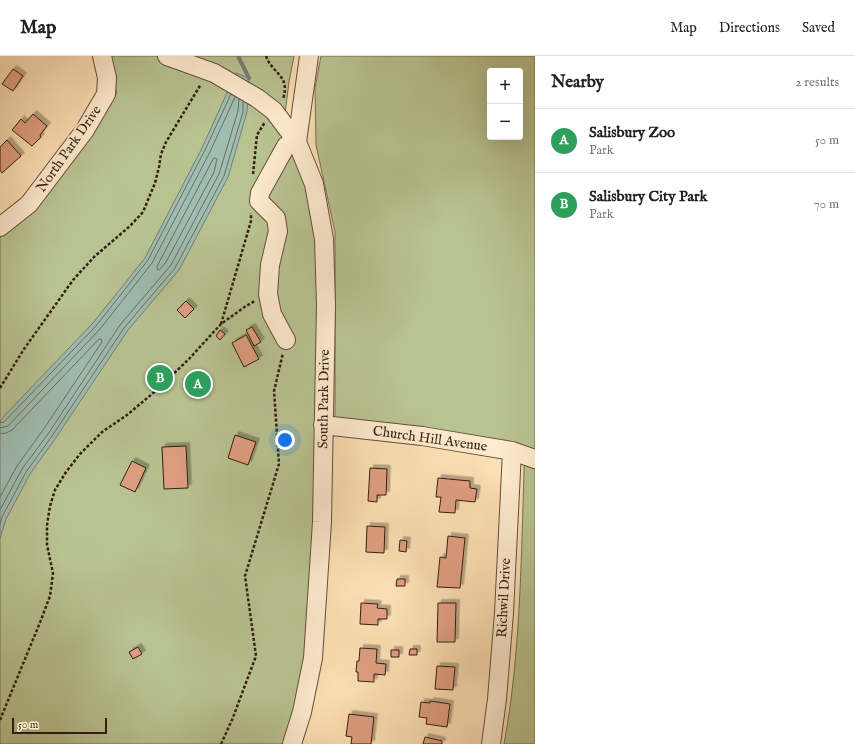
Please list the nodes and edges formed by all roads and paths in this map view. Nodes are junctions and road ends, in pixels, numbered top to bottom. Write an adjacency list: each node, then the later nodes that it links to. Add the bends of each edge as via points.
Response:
1 (102, 56): 11 (street, North Park Drive, via 107,78 106,94 85,130 29,204)
2 (167, 56): 8 (street, via 214,73 257,98 274,111)
3 (266, 56): 6 (path, via 283,80 286,90)
4 (309, 56): 8 (street, South Park Drive)
5 (201, 83): 15 (path, via 160,154 159,168 143,212 73,280)
6 (282, 103)
7 (266, 120): 9 (path, via 258,135)
8 (297, 142): 12 (street, via 286,146 260,193 259,201 276,218 278,231 270,265); 16 (street, South Park Drive, via 314,184 324,239 326,304)
9 (252, 182)
10 (251, 213): 13 (path, via 251,221)
11 (0, 227)
12 (268, 294): 13 (path); 14 (street, via 272,314)
13 (221, 324): 19 (path, via 152,394 102,432 80,454 55,490 50,506 46,545 53,573 50,596)
14 (286, 340): 20 (path, via 274,391 279,464 245,576 256,656 232,720)
15 (0, 388)
16 (323, 425): 17 (street, Church Hill Avenue, via 422,436); 21 (street, South Park Drive, via 322,522 313,658 302,712)
17 (512, 451): 18 (street, Church Hill Avenue); 22 (street, Richwil Drive, via 504,620)
18 (535, 459)
19 (0, 720)
20 (220, 744)
21 (292, 744)
22 (490, 744)

